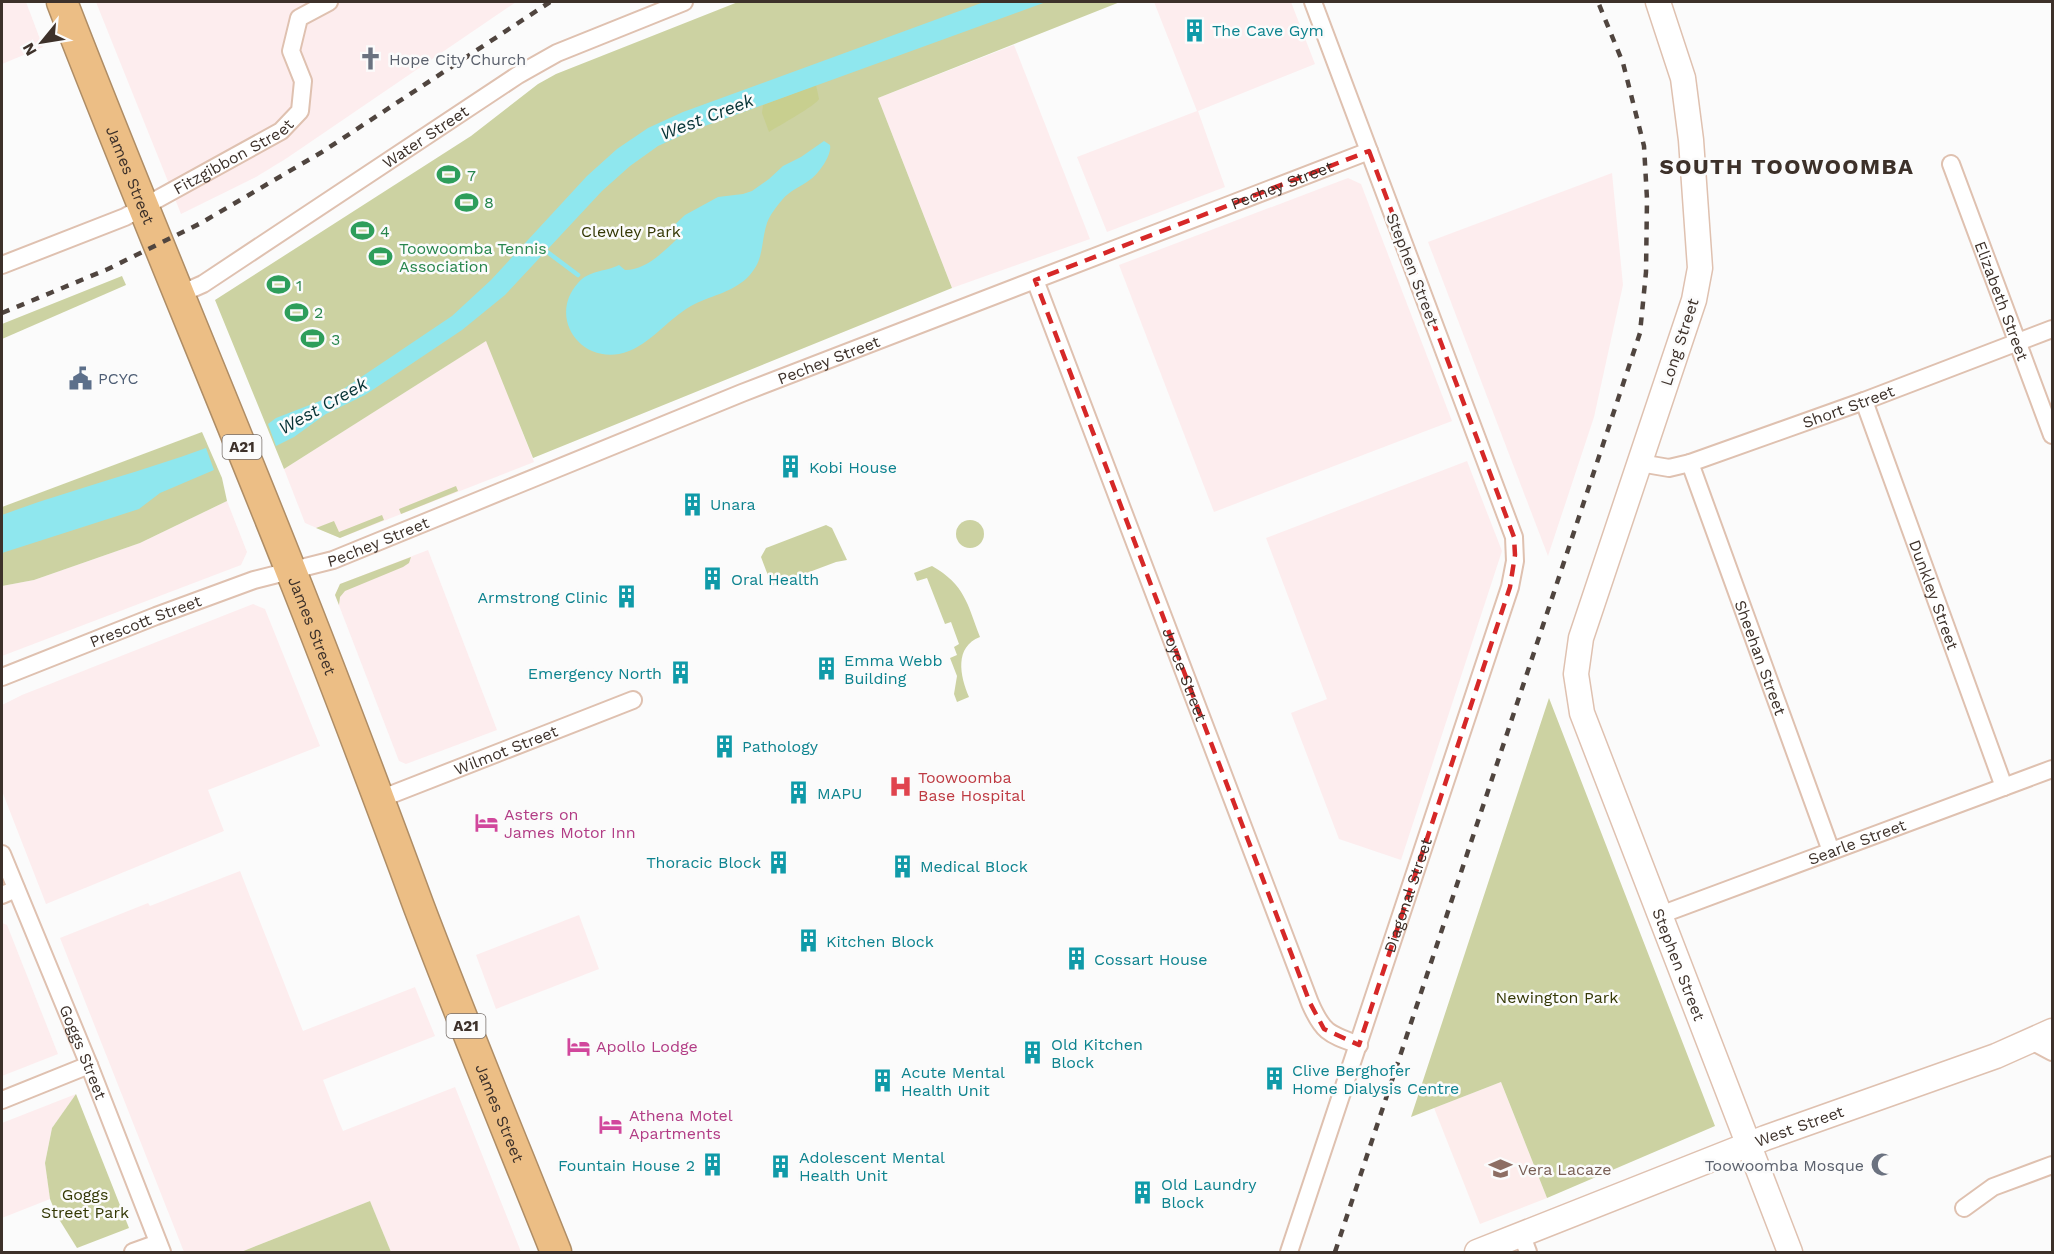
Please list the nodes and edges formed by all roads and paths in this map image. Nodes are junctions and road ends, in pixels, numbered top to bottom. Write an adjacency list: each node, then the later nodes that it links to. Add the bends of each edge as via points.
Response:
1 (62, 2): 8 (highway, James Street / A21)
2 (329, 2): 8 (street, Fitzgibbon Street, via 299,18 291,51 303,81 300,111 281,131)
3 (684, 2): 11 (street, Water Street, via 557,53 518,75 203,284)
4 (1313, 2): 6 (street, Stephen Street)
5 (1658, 2): 16 (street, Long Street, via 1683,78 1700,268 1694,300)
6 (1369, 151): 10 (street, Pechey Street); 18 (street, Stephen Street)
7 (1952, 164): 13 (street, Elizabeth Street)
8 (143, 207): 9 (street); 11 (highway, James Street / A21)
9 (2, 265)
10 (1035, 280): 19 (street, Pechey Street, via 742,393 333,560); 31 (street, Joyce Street, via 1317,1020 1334,1036)
11 (178, 296): 19 (highway, James Street / A21)
12 (2052, 329): 13 (street, Short Street)
13 (2018, 342): 14 (street, Short Street); 15 (street, Elizabeth Street)
14 (1864, 401): 17 (street, Short Street); 24 (street, Dunkley Street)
15 (2052, 435)
16 (1640, 463): 17 (street, Short Street, via 1669,468); 20 (street, Long Street, via 1581,638)
17 (1690, 463): 26 (street, Sheehan Street)
18 (1514, 537): 31 (street, Diagonal Street, via 1515,561 1509,587)
19 (291, 571): 21 (street, Prescott Street, via 254,580 156,616); 25 (highway, James Street / A21)
20 (1576, 674): 29 (street, Stephen Street, via 1582,713)
21 (4, 678)
22 (633, 700): 25 (street, Wilmot Street)
23 (2052, 769): 24 (street, Searle Street)
24 (2004, 788): 26 (street, Searle Street)
25 (380, 799): 40 (highway, James Street / A21)
26 (1831, 851): 29 (street, Searle Street)
27 (2, 854): 28 (street, Goggs Street)
28 (9, 892): 32 (street, Goggs Street)
29 (1660, 915): 34 (street, Stephen Street)
30 (2044, 1043): 34 (street, West Street)
31 (1359, 1045): 41 (street, Diagonal Street)
32 (89, 1065): 33 (street); 38 (street, Goggs Street)
33 (2, 1100)
34 (1748, 1144): 37 (street, West Street); 43 (street, Stephen Street)
35 (2052, 1165): 36 (street, via 1993,1187)
36 (1964, 1208)
37 (1525, 1244): 42 (street, West Street)
38 (160, 1248): 39 (street)
39 (133, 1252)
40 (556, 1252)
41 (1290, 1252)
42 (1477, 1252)
43 (1790, 1252)

